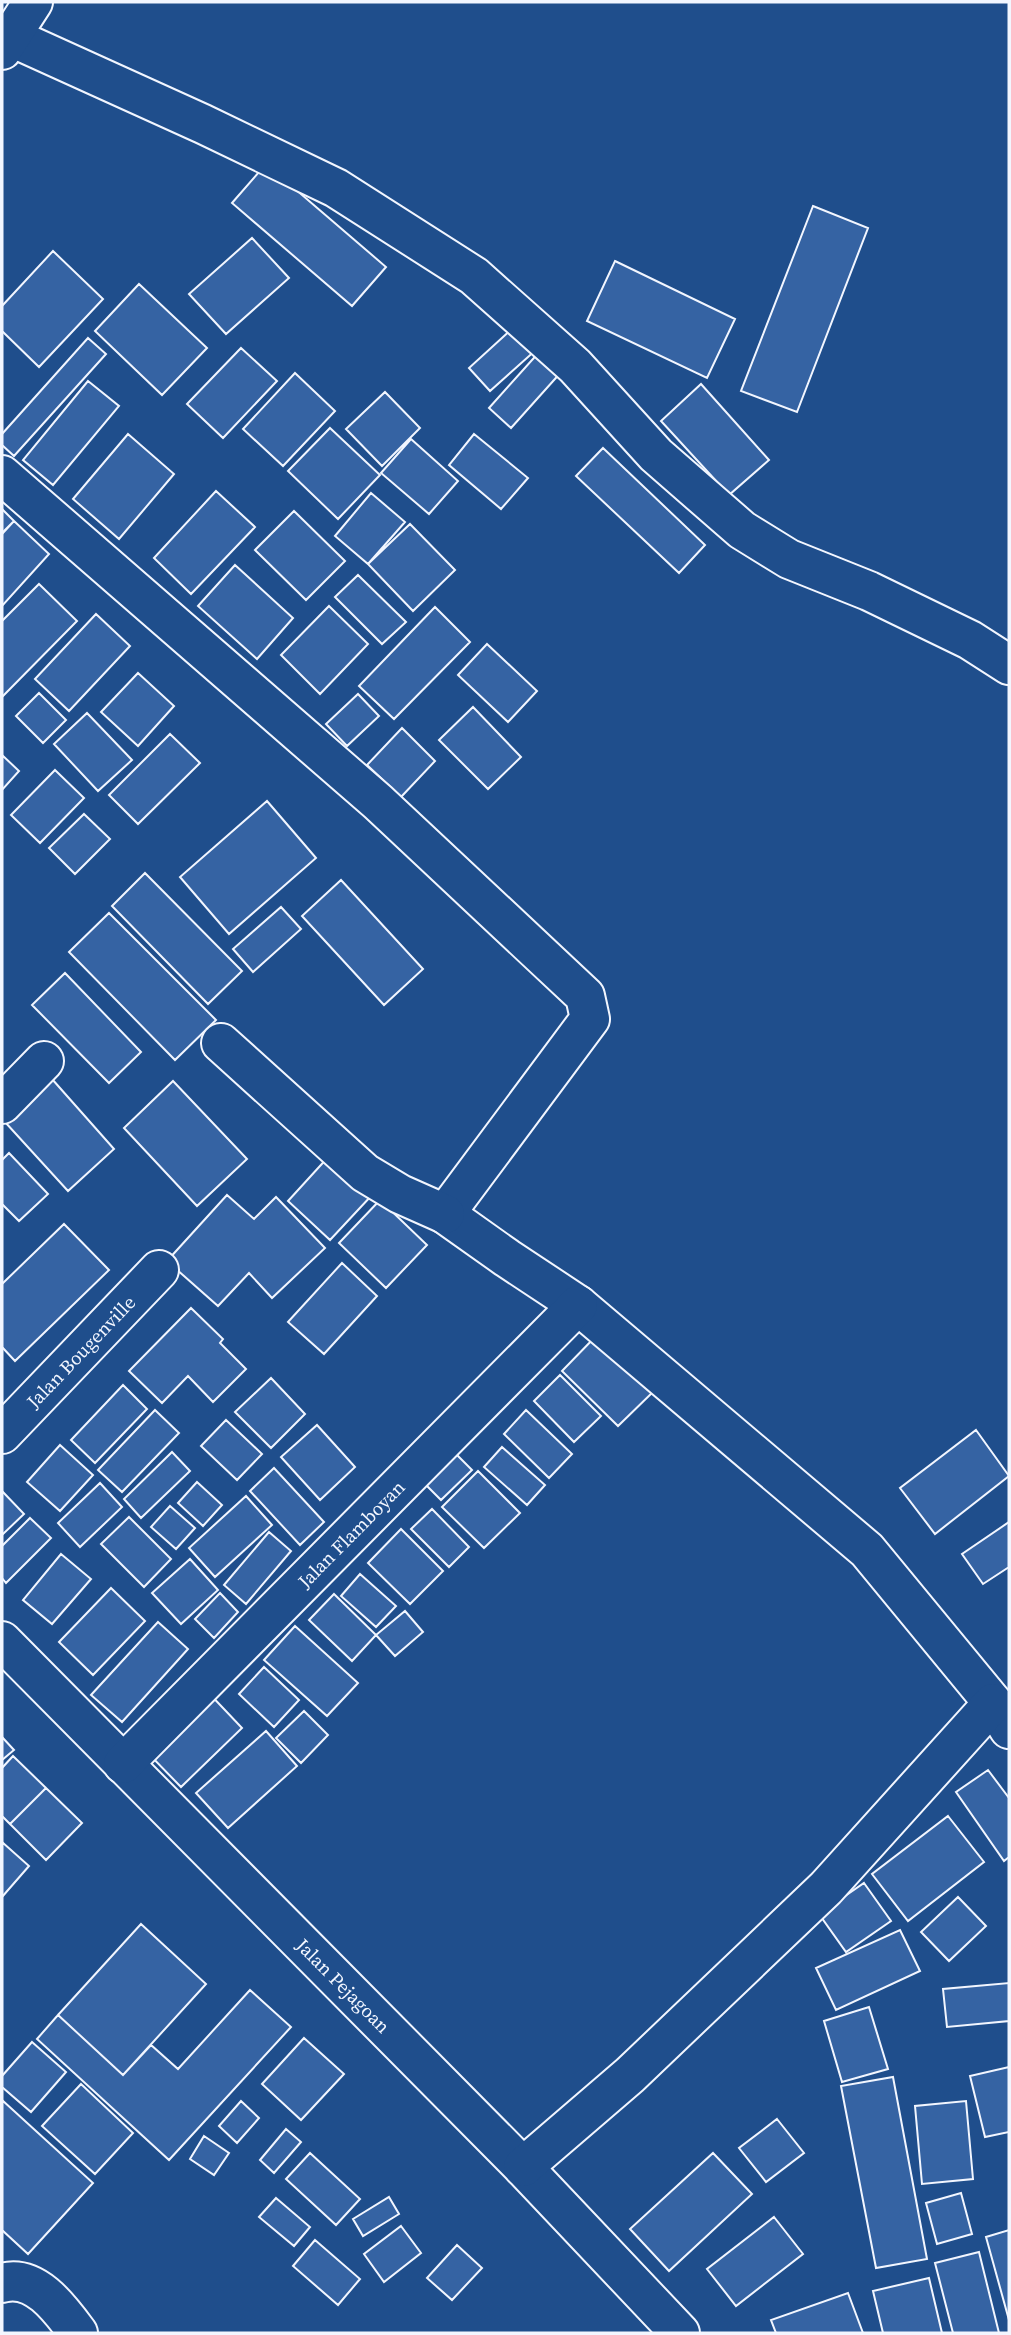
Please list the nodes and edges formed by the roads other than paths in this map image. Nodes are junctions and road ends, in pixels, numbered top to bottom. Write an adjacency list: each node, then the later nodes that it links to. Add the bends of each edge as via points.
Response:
1 (33, 2): 2 (street)
2 (6, 44): 4 (street, via 204,124 336,188 474,276 575,366 656,455 742,530 789,559 970,640)
3 (2, 475): 8 (street, via 378,803 585,996 590,1019)
4 (1009, 666)
5 (220, 1043): 8 (street, via 365,1173)
6 (44, 1060): 7 (street)
7 (2, 1104)
8 (445, 1214): 10 (street)
9 (159, 1270): 11 (street, Jalan Bougenville)
10 (578, 1305): 13 (street, via 867,1550); 14 (street, Jalan Flamboyan)
11 (2, 1434)
12 (2, 1641): 14 (street, Jalan Pejagoan)
13 (1001, 1716): 15 (street, via 630,2075)
14 (123, 1764): 15 (street, Jalan Pejagoan)
15 (523, 2167): 18 (street, Jalan Pejagoan)
16 (2, 2283): 17 (street, via 38,2288)
17 (78, 2333)
18 (680, 2333)

